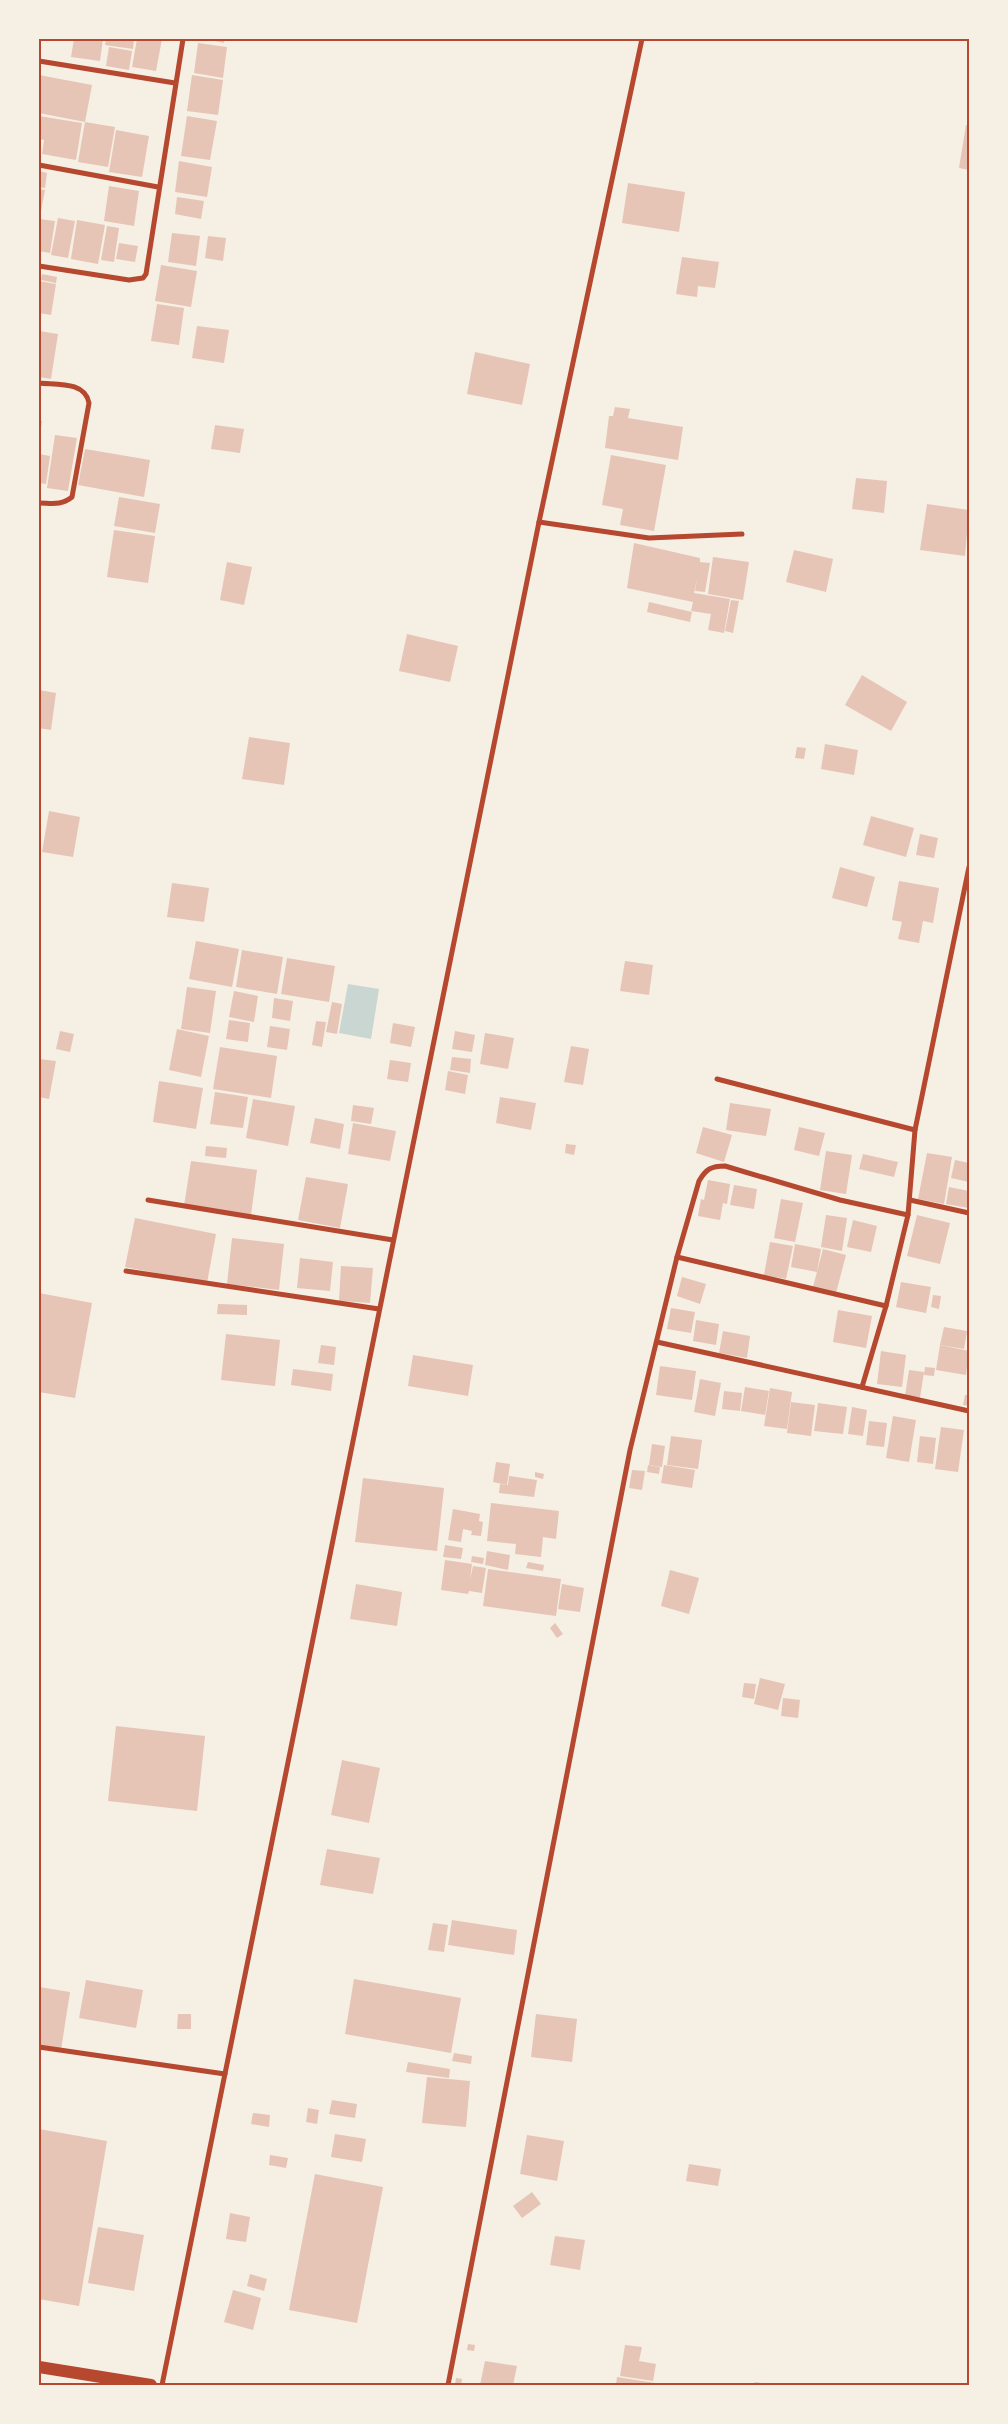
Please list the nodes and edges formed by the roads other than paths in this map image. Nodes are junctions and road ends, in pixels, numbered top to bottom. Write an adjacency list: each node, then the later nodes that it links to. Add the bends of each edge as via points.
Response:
1 (183, 39): 4 (street)
2 (642, 39): 10 (street)
3 (39, 61): 4 (street)
4 (175, 83): 6 (street)
5 (39, 165): 6 (street)
6 (158, 187): 7 (street, via 143,278 129,280)
7 (39, 266)
8 (39, 383): 9 (street, via 78,387 88,396 89,403 72,497 58,504)
9 (39, 503)
10 (538, 522): 11 (street, via 649,538); 19 (street)
11 (742, 534)
12 (969, 867): 14 (street)
13 (717, 1079): 14 (street)
14 (915, 1130): 16 (street)
15 (148, 1200): 19 (street)
16 (910, 1200): 17 (street); 18 (street)
17 (969, 1213)
18 (908, 1216): 20 (street, via 725,1166 714,1166 699,1181); 22 (street)
19 (393, 1240): 23 (street)
20 (677, 1257): 22 (street); 24 (street)
21 (126, 1272): 23 (street)
22 (886, 1306): 25 (street)
23 (379, 1309): 28 (street)
24 (656, 1342): 25 (street); 32 (street, via 630,1450)
25 (862, 1387): 26 (street)
26 (969, 1411)
27 (39, 2047): 28 (street)
28 (225, 2074): 31 (street)
29 (39, 2367): 30 (main road)
30 (151, 2385)
31 (162, 2385)
32 (448, 2385)

